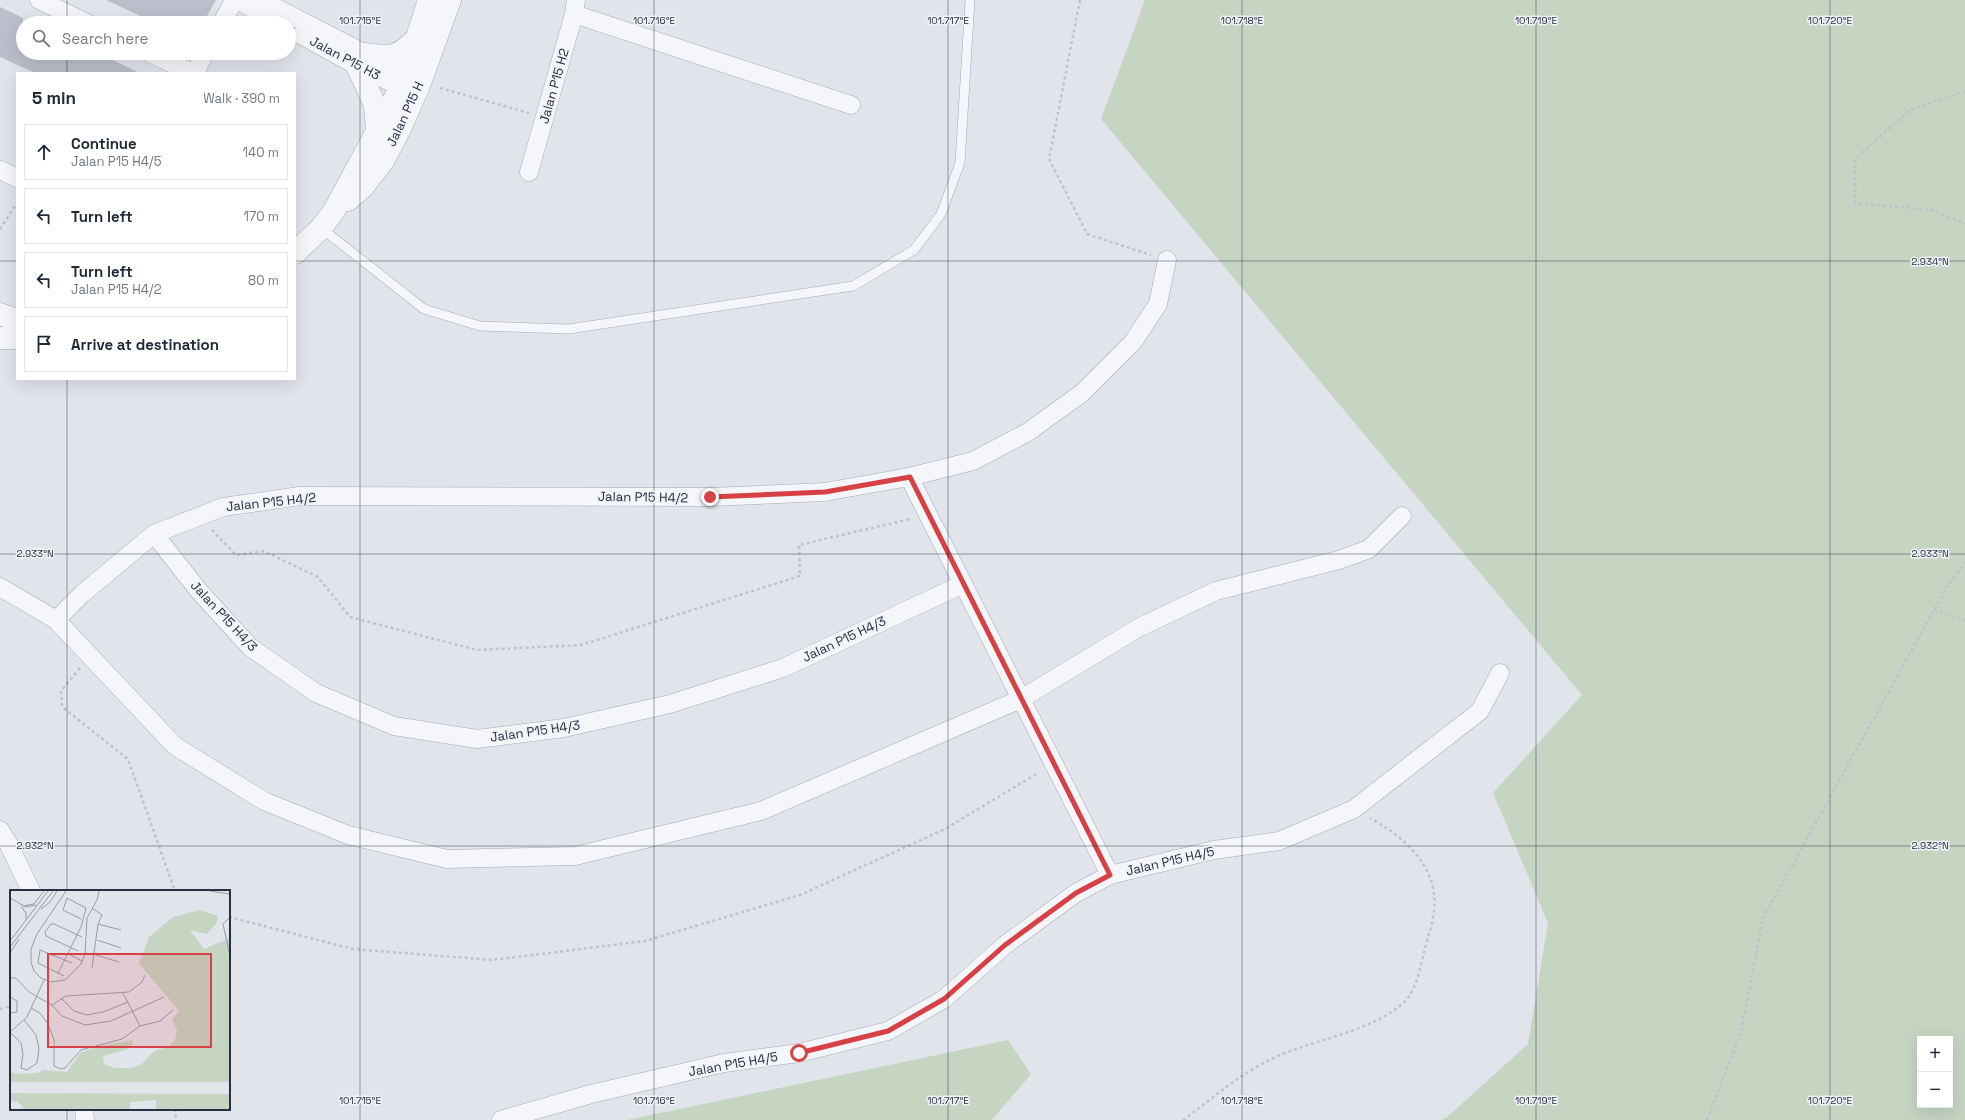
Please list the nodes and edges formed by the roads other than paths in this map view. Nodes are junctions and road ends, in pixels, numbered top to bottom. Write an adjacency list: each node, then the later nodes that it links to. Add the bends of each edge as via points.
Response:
1 (39, 0): 9 (street)
2 (234, 0): 10 (street)
3 (237, 0): 11 (street)
4 (261, 0): 12 (street, Jalan P15 H3)
5 (429, 0): 15 (street, Jalan P15 H)
6 (450, 0): 21 (street, Jalan P15 H)
7 (970, 0): 28 (lane, via 960,163 941,214 914,250 853,286 569,329 480,326 424,309)
8 (575, 7): 22 (street); 25 (street, Jalan P15 H2)
9 (72, 16)
10 (226, 16)
11 (266, 16)
12 (288, 16)
13 (296, 21): 18 (street, Jalan P15 H3)
14 (296, 31): 18 (street, Jalan P15 H3)
15 (418, 37): 18 (street, via 401,53); 21 (street, Jalan P15 H)
16 (165, 60): 19 (street)
17 (201, 60): 20 (street)
18 (361, 60): 21 (street, Jalan P15 H3); 23 (street, via 375,104)
19 (191, 72)
20 (194, 72)
21 (411, 85): 23 (street, Jalan P15 H); 27 (street, Jalan P15 H, via 400,129 383,161 362,188)
22 (851, 105)
23 (377, 132): 27 (street, Jalan P15 H)
24 (0, 170): 26 (street)
25 (529, 172)
26 (16, 178)
27 (334, 211): 28 (street, Jalan P15 H)
28 (320, 228): 29 (street, Jalan P15 H)
29 (296, 251)
30 (1167, 260): 33 (street, Jalan P15 H4/2, via 1158,304 1132,342 1082,393 1028,432 973,461)
31 (9, 324): 32 (street)
32 (0, 338)
33 (910, 477): 35 (street, Jalan P15 H4/2, via 825,492 710,497 300,496 223,507); 36 (street)
34 (1402, 516): 40 (street, via 1368,548 1339,560 1216,591 1138,628)
35 (154, 534): 36 (street, Jalan P15 H4/3, via 199,591 250,647 316,693 394,726 477,739 564,728 685,700 783,668); 38 (street, Jalan P15 H4/2, via 82,594)
36 (963, 584): 40 (street)
37 (0, 587): 38 (street)
38 (56, 620): 40 (street, via 175,746 264,801 348,835 447,859 575,856 761,811)
39 (1500, 673): 42 (street, Jalan P15 H4/5, via 1480,711 1354,809 1280,841 1214,850)
40 (1021, 699): 42 (street)
41 (0, 830): 43 (street)
42 (1110, 875): 44 (street, Jalan P15 H4/5, via 1076,893 1011,941 944,999 888,1031 799,1053 724,1063 591,1094)
43 (31, 890)
44 (501, 1120)

